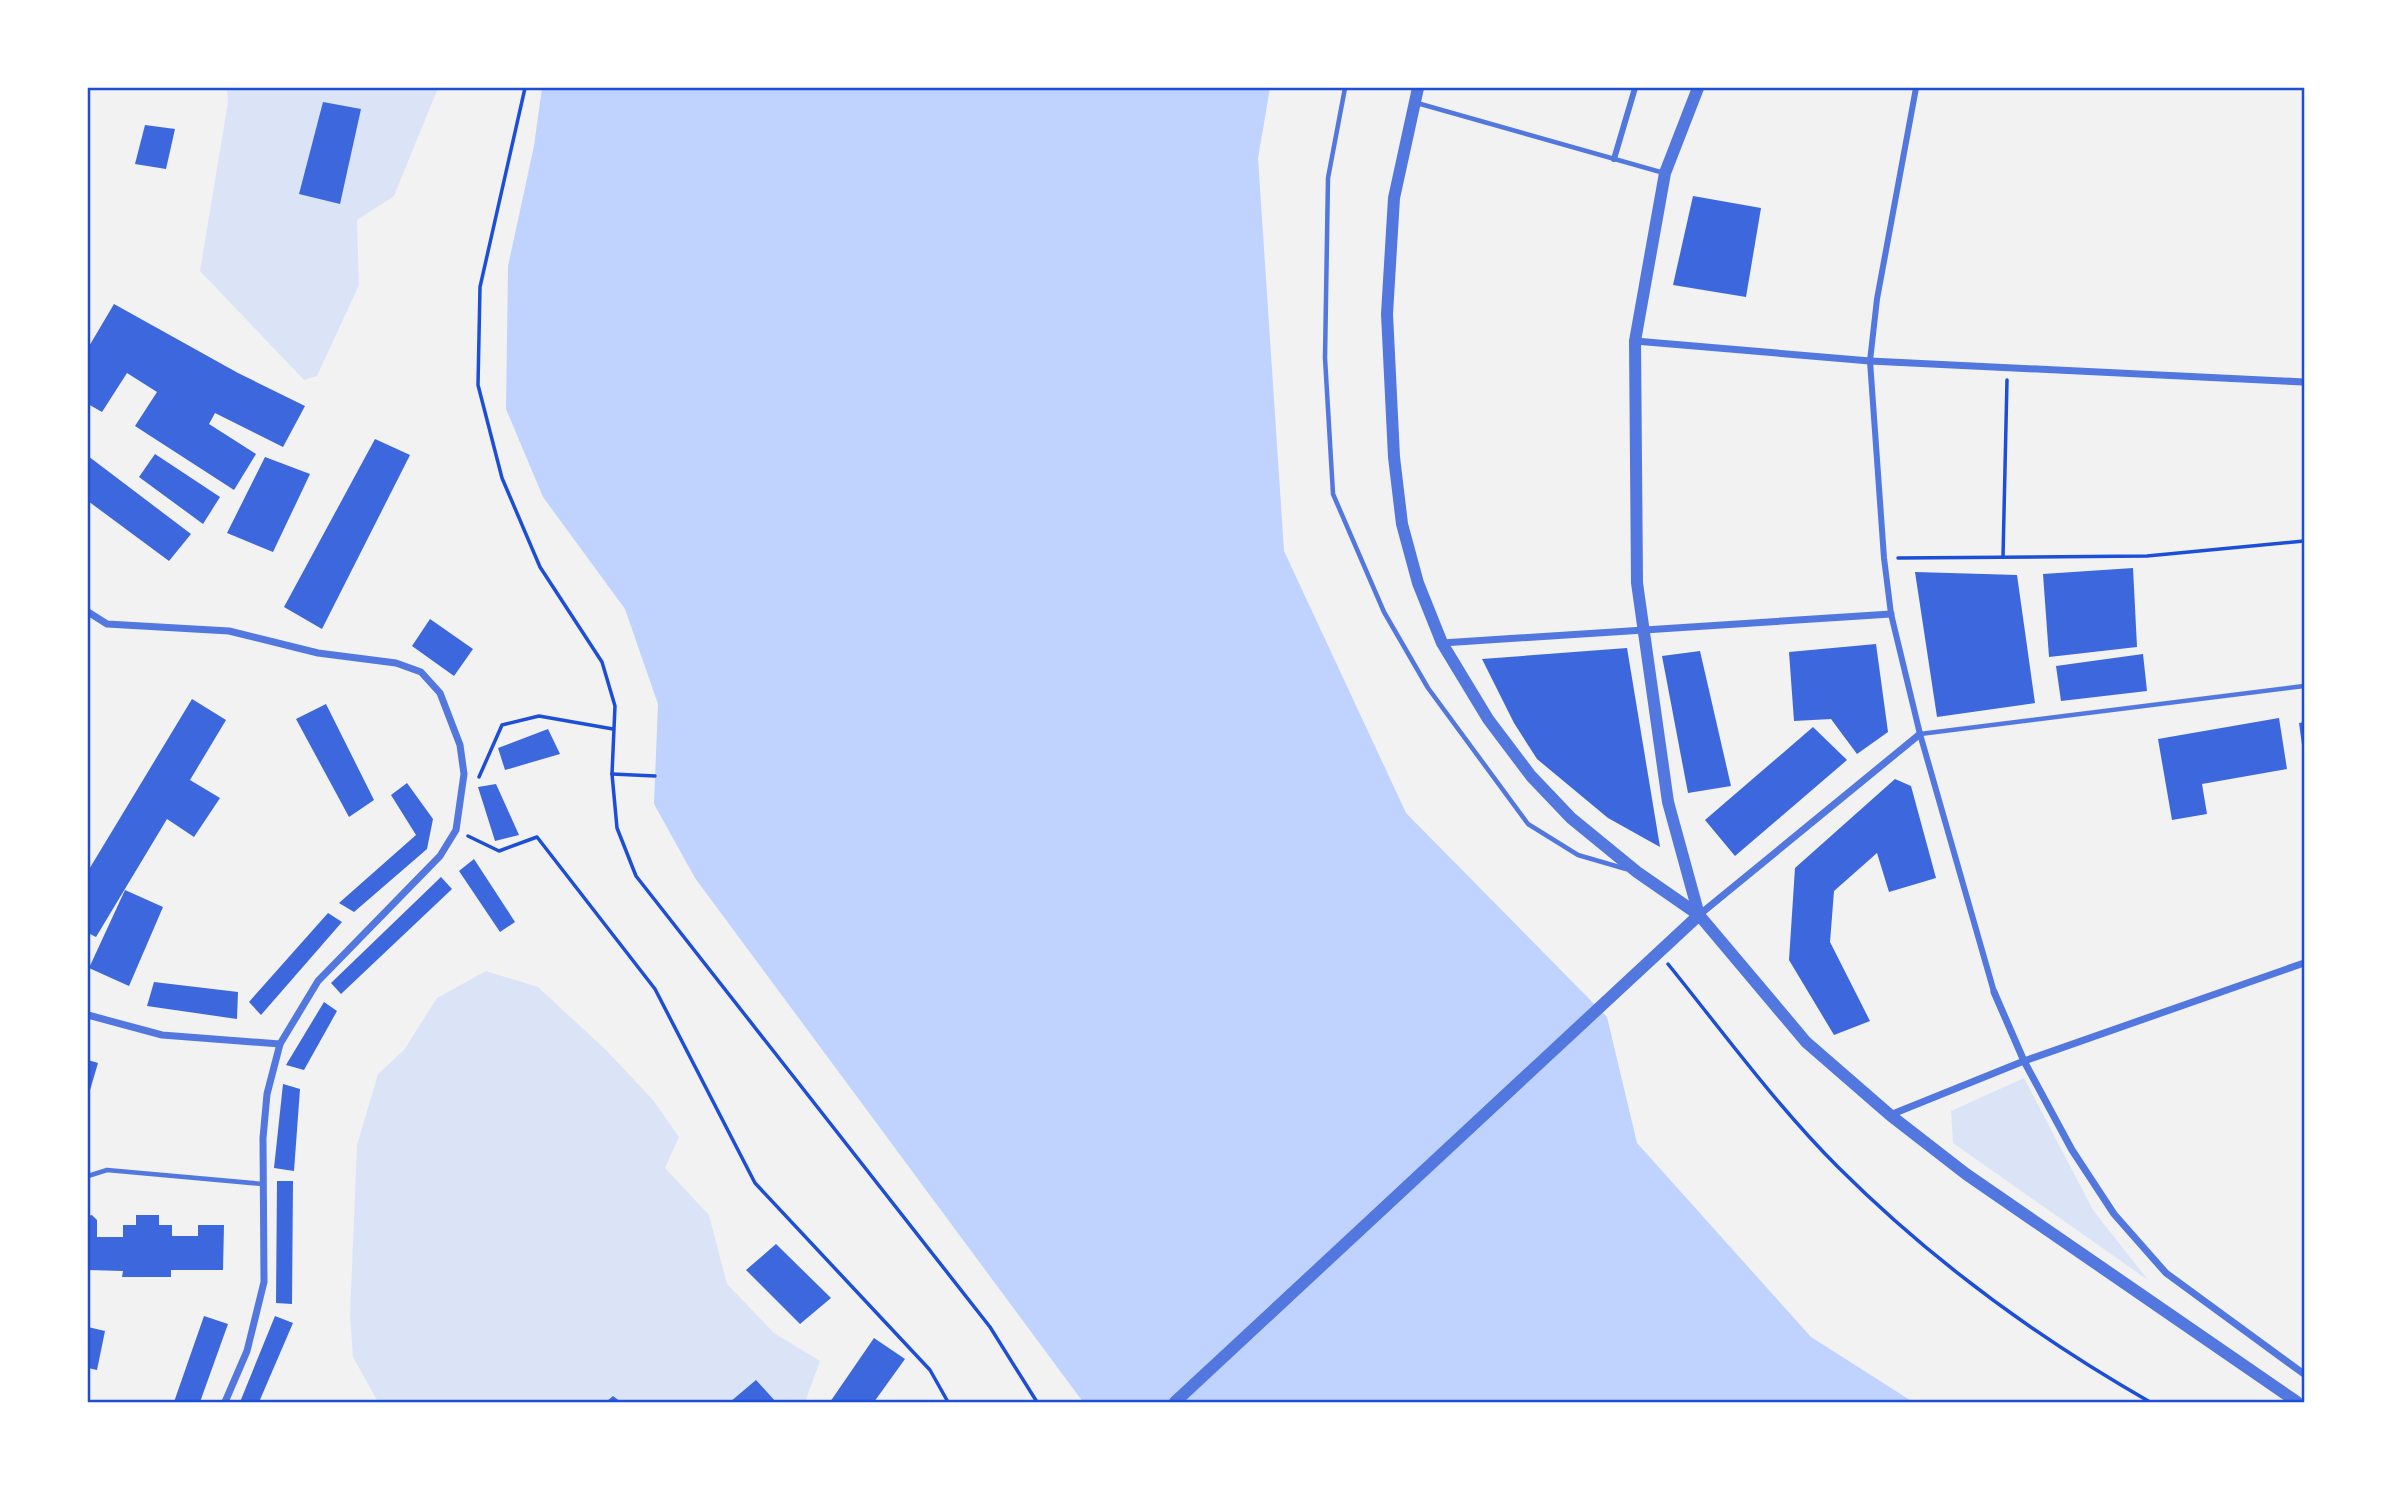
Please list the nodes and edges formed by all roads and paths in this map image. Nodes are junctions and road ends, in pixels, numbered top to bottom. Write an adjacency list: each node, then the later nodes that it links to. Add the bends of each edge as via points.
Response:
1 (525, 88): 22 (path, via 480,287 478,385 502,478 540,567 602,662 615,706)
2 (1345, 88): 28 (lane, via 1328,178 1325,358 1333,494 1341,516 1384,612 1428,688 1528,824 1578,855)
3 (1418, 88): 7 (street)
4 (1635, 88): 8 (street)
5 (1698, 88): 9 (street)
6 (1916, 88): 11 (street)
7 (1414, 102): 8 (lane); 20 (street, via 1393,211 1387,314 1394,457 1402,524 1418,583)
8 (1614, 159): 9 (lane)
9 (1665, 173): 10 (street)
10 (1635, 341): 11 (street); 19 (street, via 1637,583)
11 (1870, 361): 12 (street); 16 (street)
12 (2007, 367): 13 (street); 15 (path)
13 (2305, 382)
14 (2305, 541): 15 (path, via 2147,556)
15 (2003, 556): 16 (path)
16 (1884, 558): 18 (street)
17 (88, 612): 27 (street, via 107,624 229,631 318,653 396,663 421,672 440,693 460,745 464,774)
18 (1891, 614): 19 (street); 23 (street)
19 (1643, 630): 20 (street); 29 (street, via 1668,802)
20 (1442, 643): 28 (street, via 1488,719 1531,776 1571,818)
21 (2305, 686): 23 (lane)
22 (614, 730): 24 (path); 26 (path, via 539,716 502,725)
23 (1920, 734): 29 (street); 32 (street)
24 (612, 774): 25 (path); 42 (path, via 617,828 636,876 990,1327)
25 (655, 776)
26 (477, 783)
27 (456, 830): 34 (street, via 440,856 318,981); 41 (path, via 499,851 537,837 655,989 755,1182 930,1370)
28 (1637, 873): 29 (street)
29 (1699, 915): 30 (street); 36 (street, via 1806,1042)
30 (1658, 951): 43 (street); 44 (path, via 1837,1166 1929,1252 2020,1322)
31 (2305, 962): 35 (street)
32 (1994, 992): 35 (street)
33 (88, 1015): 34 (street, via 162,1035)
34 (280, 1044): 38 (street, via 267,1094)
35 (2024, 1061): 36 (street); 39 (street, via 2107,1203 2166,1273)
36 (1890, 1115): 45 (street, via 1966,1174)
37 (88, 1176): 38 (lane, via 107,1170)
38 (264, 1184): 40 (street, via 264,1282 247,1351)
39 (2305, 1374)
40 (225, 1402)
41 (948, 1402)
42 (1037, 1402)
43 (1175, 1402)
44 (2150, 1402)
45 (2297, 1402)

